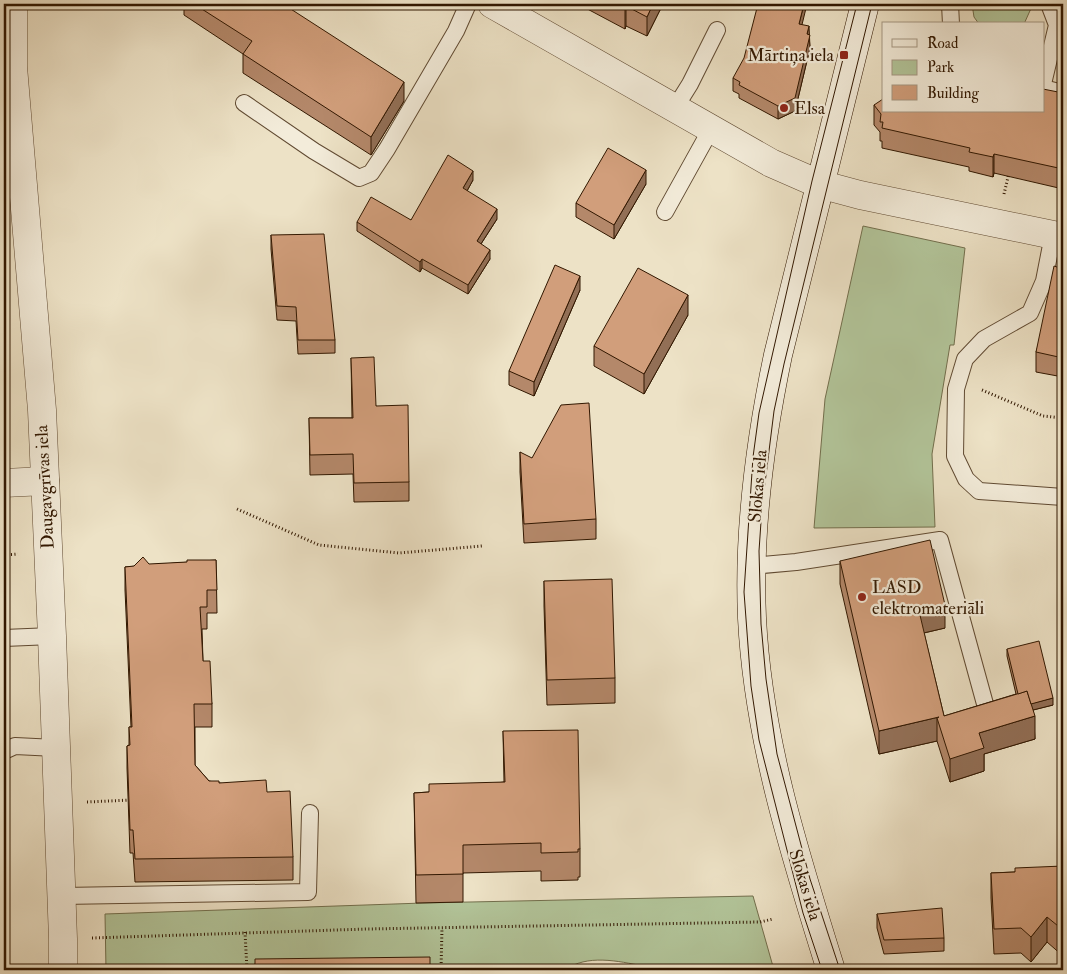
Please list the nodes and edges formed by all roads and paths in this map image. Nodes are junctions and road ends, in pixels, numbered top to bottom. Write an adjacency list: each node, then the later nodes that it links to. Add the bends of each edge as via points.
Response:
1 (13, 4): 20 (street, Daugavgrīvas iela, via 13,67)
2 (468, 4): 12 (lane, via 456,31 371,173 359,178)
3 (492, 4): 13 (street)
4 (864, 4): 15 (street, Slokas iela)
5 (950, 4): 7 (lane)
6 (1049, 4): 9 (lane, via 1057,25)
7 (951, 22)
8 (717, 30): 13 (lane)
9 (1044, 80)
10 (1044, 88): 11 (lane)
11 (1063, 93)
12 (244, 103)
13 (675, 108): 14 (street)
14 (711, 129): 15 (street, via 771,163); 16 (lane)
15 (819, 184): 17 (street); 25 (street, Slokas iela, via 766,412)
16 (665, 212)
17 (1058, 236): 22 (lane, via 1030,313 984,339 964,359 956,390 955,456 966,479 979,491)
18 (1002, 399): 19 (path, via 1043,416)
19 (1063, 418)
20 (45, 481): 21 (street); 26 (street, Daugavgrīvas iela)
21 (4, 483)
22 (1063, 497)
23 (237, 509): 24 (path, via 319,545 399,553)
24 (482, 546)
25 (752, 566): 28 (lane, via 940,540); 43 (street, Slokas iela, via 752,618 767,739 784,814)
26 (52, 636): 27 (lane); 29 (street, Daugavgrīvas iela)
27 (4, 638)
28 (985, 704)
29 (56, 748): 30 (lane, via 16,746); 34 (street, Daugavgrīvas iela)
30 (4, 751)
31 (131, 800): 32 (path)
32 (83, 802)
33 (310, 813): 34 (lane, via 308,892)
34 (62, 896): 38 (street, Daugavgrīvas iela)
35 (773, 920): 36 (path)
36 (442, 928): 37 (path); 42 (path)
37 (245, 932): 38 (path); 41 (path)
38 (63, 939): 40 (street, Daugavgrīvas iela)
39 (1063, 968): 44 (path)
40 (62, 970)
41 (247, 970)
42 (442, 970)
43 (831, 970)
44 (1026, 970)

